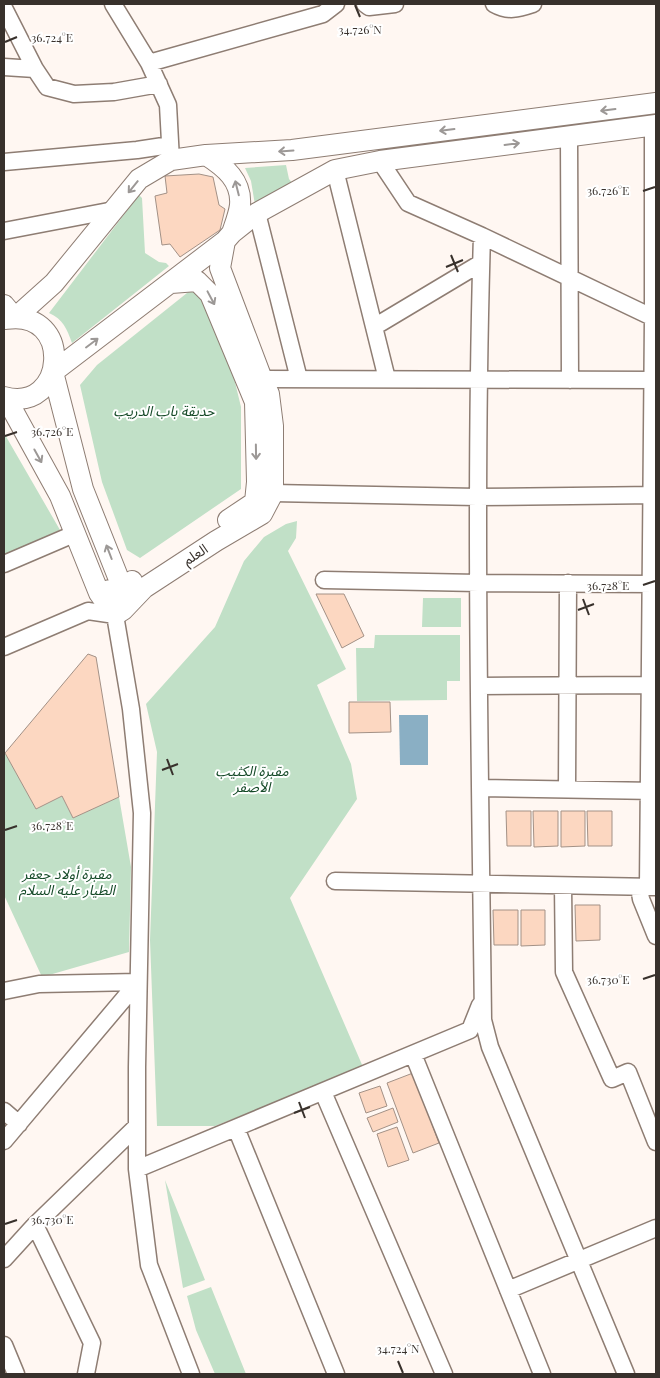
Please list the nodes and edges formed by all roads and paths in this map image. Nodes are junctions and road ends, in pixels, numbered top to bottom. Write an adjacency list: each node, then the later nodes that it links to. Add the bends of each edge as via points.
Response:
1 (113, 4): 8 (street)
2 (336, 4): 8 (street, via 324,14)
3 (365, 4): 4 (street, via 369,7)
4 (396, 4)
5 (494, 4): 6 (street, via 514,10)
6 (533, 4)
7 (4, 8): 10 (street)
8 (149, 63): 11 (street)
9 (4, 67): 10 (street)
10 (35, 69): 11 (street, via 47,87 74,94 114,92)
11 (159, 84): 15 (street, via 168,105)
12 (656, 103): 16 (main road, one-way to 16, via 292,150)
13 (654, 125): 14 (main road); 29 (street)
14 (569, 137): 17 (main road, one-way to 14); 26 (street)
15 (170, 152): 16 (main road); 18 (street, via 137,150); 20 (main road, one-way to 20, via 140,179)
16 (206, 155): 24 (main road, one-way to 16, via 240,205 237,182 225,167)
17 (380, 161): 19 (main road); 23 (street, via 408,204)
18 (4, 162)
19 (335, 170): 21 (main road); 30 (street)
20 (114, 210): 22 (street); 28 (main road, via 54,282)
21 (257, 213): 24 (main road); 33 (street)
22 (4, 231)
23 (482, 236): 25 (street); 26 (street)
24 (229, 237): 27 (main road); 32 (main road, via 220,268)
25 (481, 263): 30 (street); 35 (street)
26 (570, 278): 29 (street); 36 (street)
27 (171, 283): 31 (main road, one-way to 27); 39 (main road, one-way to 39, via 197,281 210,294 255,402)
28 (8, 314): 31 (main road, via 28,320 48,335 54,347)
29 (655, 318): 37 (street)
30 (374, 327): 34 (street)
31 (53, 372): 38 (main road, via 39,391 18,399); 48 (main road, one-way to 31, via 83,488)
32 (262, 379): 33 (street); 39 (main road, via 269,394 273,426)
33 (299, 379): 34 (street)
34 (387, 379): 35 (street)
35 (478, 380): 36 (street); 41 (street)
36 (570, 380): 37 (street)
37 (654, 380): 40 (street)
38 (4, 398): 42 (main road, one-way to 42, via 60,496)
39 (261, 492): 41 (street); 48 (main road, العلم, via 213,531); 50 (main road, العلم, via 262,514 144,588)
40 (654, 495): 41 (street); 47 (street)
41 (477, 497): 45 (street)
42 (74, 534): 43 (street); 49 (main road)
43 (4, 564)
44 (324, 580): 45 (street)
45 (478, 583): 46 (street); 54 (street)
46 (568, 583): 47 (street); 52 (street)
47 (654, 584): 53 (street)
48 (122, 587): 49 (main road, العلم); 50 (main road)
49 (99, 593): 50 (main road)
50 (114, 615): 51 (street, via 88,610); 63 (street, via 131,709 142,813)
51 (4, 647)
52 (567, 685): 53 (street); 54 (street); 56 (street)
53 (653, 685): 57 (street)
54 (480, 686): 55 (street)
55 (481, 788): 56 (street); 59 (street)
56 (566, 788): 57 (street)
57 (653, 791): 61 (street)
58 (335, 881): 59 (street)
59 (482, 884): 60 (street); 65 (street)
60 (563, 886): 61 (street); 73 (street, via 564,972 612,1079 628,1072)
61 (648, 887): 62 (street, via 641,899)
62 (656, 936)
63 (138, 982): 64 (street, via 39,984); 69 (street); 70 (street)
64 (4, 991)
65 (483, 1000): 66 (street, via 470,1030); 78 (street, via 483,1020 490,1047)
66 (413, 1054): 67 (street); 79 (street)
67 (323, 1092): 71 (street); 85 (street)
68 (4, 1111): 69 (street)
69 (19, 1124): 72 (street)
70 (137, 1126): 74 (street); 75 (street)
71 (236, 1128): 74 (street); 84 (street)
72 (4, 1141)
73 (656, 1142)
74 (137, 1169): 83 (street, via 149,1265)
75 (35, 1225): 77 (street); 82 (street, via 92,1343)
76 (656, 1228): 78 (street)
77 (4, 1259)
78 (579, 1260): 79 (street); 87 (street)
79 (508, 1290): 86 (street)
80 (4, 1345): 81 (street)
81 (16, 1374)
82 (86, 1374)
83 (191, 1374)
84 (336, 1374)
85 (444, 1374)
86 (542, 1374)
87 (626, 1374)

